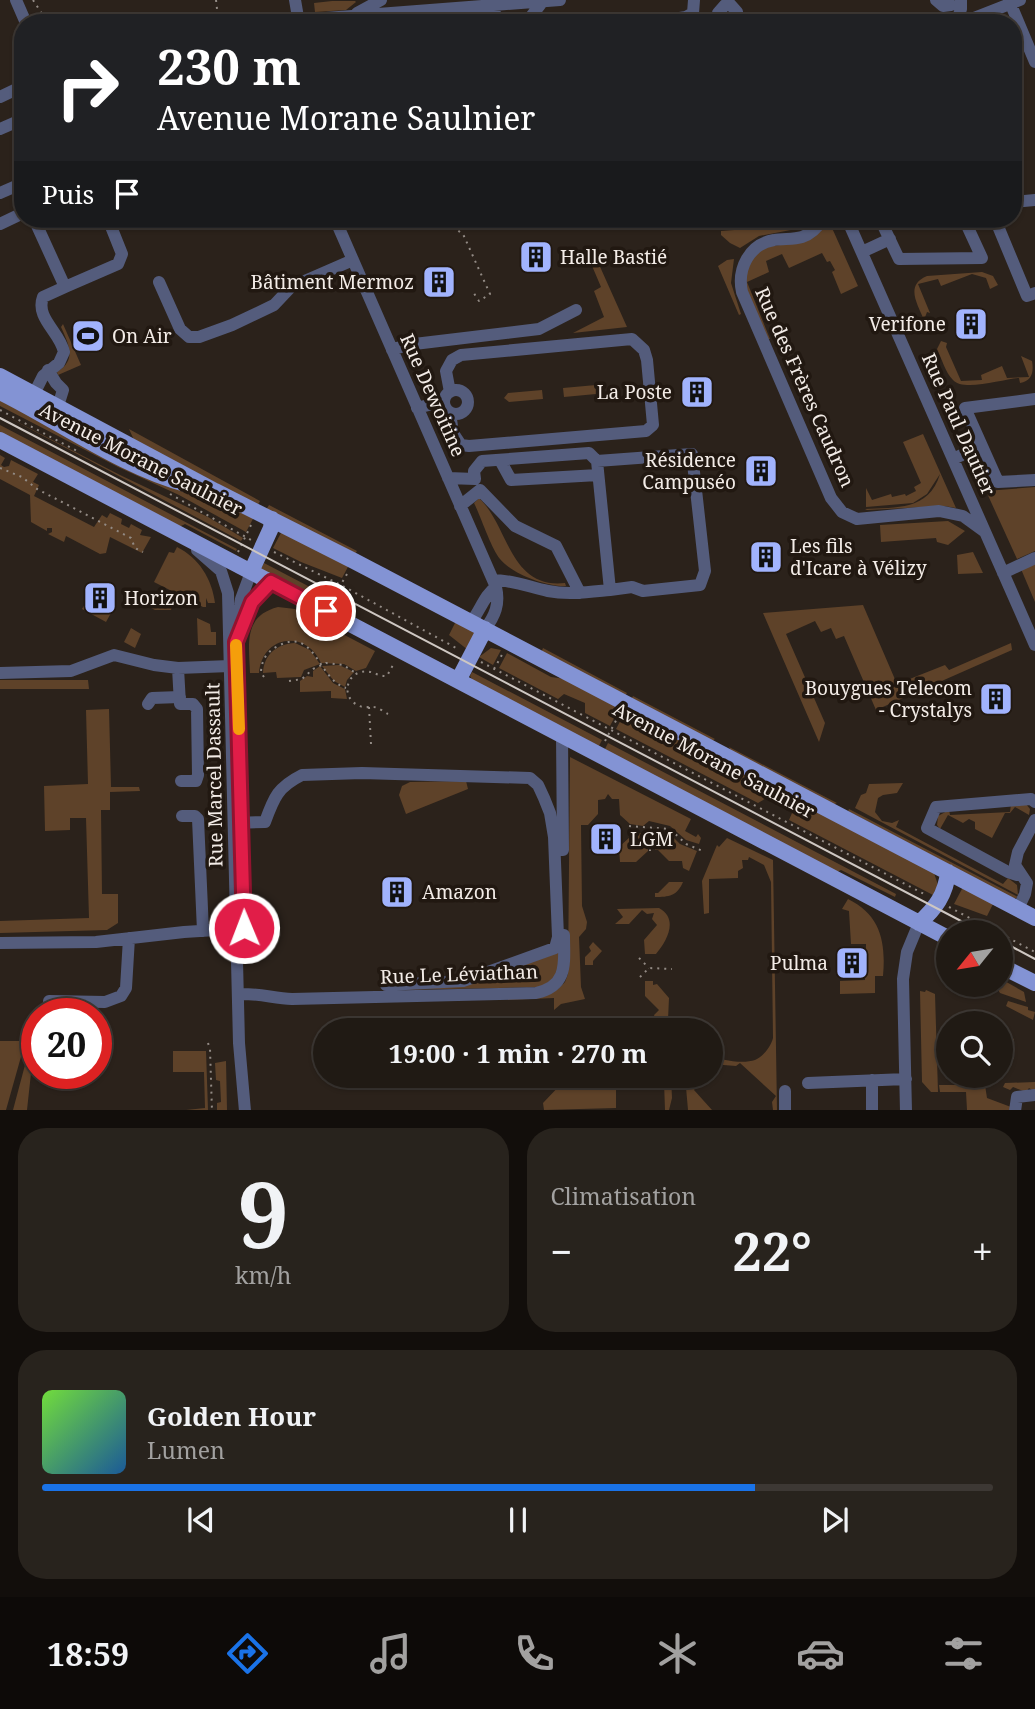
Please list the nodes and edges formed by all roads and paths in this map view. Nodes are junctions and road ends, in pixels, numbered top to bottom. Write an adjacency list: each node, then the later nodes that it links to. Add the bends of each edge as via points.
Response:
1 (381, 0): 9 (street)
2 (560, 0): 4 (street)
3 (936, 0): 6 (street, via 943,6)
4 (543, 1): 7 (street)
5 (1010, 2): 13 (street)
6 (956, 3)
7 (488, 5): 10 (street); 11 (street)
8 (718, 13): 12 (street, via 729,3)
9 (355, 14)
10 (366, 14)
11 (495, 14)
12 (737, 14)
13 (982, 14)
14 (1022, 33): 15 (street)
15 (1035, 62)
16 (38, 228): 29 (street)
17 (112, 228): 29 (street, via 122,254 118,264)
18 (339, 228): 27 (street, Rue Dewoitine)
19 (454, 228): 30 (path, via 463,234 490,294 479,301)
20 (815, 228): 59 (street, Rue des Frères Caudron, via 804,236 772,240 758,247 743,265 740,282 831,498 842,512 857,519 939,511 963,516)
21 (851, 228): 26 (street, Rue Paul Dautier)
22 (884, 228): 25 (street)
23 (968, 228): 25 (street, via 982,258 899,259)
24 (999, 228): 31 (street, via 1027,296)
25 (890, 239): 26 (street)
26 (862, 252): 47 (street, Rue Paul Dautier)
27 (353, 260): 28 (street, via 291,287 274,305 199,337 189,337 180,329); 33 (street, Rue Dewoitine)
28 (159, 282)
29 (65, 287): 34 (street, via 41,300 41,312 64,352)
30 (473, 292)
31 (1035, 293)
32 (576, 310): 33 (street, via 539,329)
33 (392, 350): 41 (street, Rue Dewoitine)
34 (48, 370): 37 (street); 40 (street, via 63,390)
35 (0, 376): 37 (main road, Avenue Morane Saulnier)
36 (0, 392): 55 (main road, Avenue Morane Saulnier, via 151,472)
37 (34, 394): 40 (main road, Avenue Morane Saulnier)
38 (447, 396): 41 (street); 43 (street, via 445,408); 43 (street, via 455,390 463,393 468,403 461,413); 43 (street, via 447,367 461,355 632,339 647,360 653,425 646,431 469,446 461,445 453,433)
39 (1035, 400): 45 (street, via 965,408)
40 (58, 406): 55 (main road, Avenue Morane Saulnier)
41 (417, 408): 52 (street, Rue Dewoitine)
42 (0, 410): 46 (path, Avenue Morane Saulnier)
43 (450, 413)
44 (0, 440): 60 (main road)
45 (981, 446): 47 (street); 53 (street, via 998,482)
46 (78, 452)
47 (953, 459): 59 (street, Rue Paul Dautier)
48 (500, 460): 49 (street, via 589,453); 51 (street, via 511,480); 54 (street, via 482,461 474,471)
49 (597, 461): 51 (street); 71 (street, via 692,454 705,571 700,585)
50 (0, 468): 62 (path, via 131,538)
51 (598, 475): 71 (street)
52 (448, 478): 54 (street); 57 (street, Rue Dewoitine)
53 (1035, 480)
54 (478, 484): 57 (street); 72 (street, via 515,526 556,546)
55 (215, 491): 58 (main road, Avenue Morane Saulnier)
56 (169, 494): 61 (path, Avenue Morane Saulnier)
57 (460, 506): 69 (street, Rue Dewoitine)
58 (265, 516): 61 (path); 65 (main road, via 271,528); 66 (main road, Avenue Morane Saulnier)
59 (985, 532): 67 (street, Rue Paul Dautier)
60 (186, 537): 63 (main road, via 192,532); 65 (main road); 80 (street, Rue Marcel Dassault, via 221,571 227,584)
61 (246, 537): 63 (path); 65 (path, Avenue Morane Saulnier)
62 (143, 552)
63 (236, 555): 65 (main road, via 250,563)
64 (1035, 558): 67 (street)
65 (257, 560): 68 (main road); 70 (path, Avenue Morane Saulnier); 75 (street, Rue Marcel Dassault, via 241,599)
66 (354, 561): 70 (path); 74 (main road, Avenue Morane Saulnier)
67 (1003, 573): 76 (street, Rue Paul Dautier)
68 (271, 582): 73 (main road); 75 (street, Rue Marcel Dassault, via 252,602)
69 (495, 583): 72 (street, via 513,580 549,591); 74 (street, via 498,606 494,617)
70 (341, 584): 73 (path); 79 (path, Avenue Morane Saulnier)
71 (610, 590): 72 (street)
72 (580, 593)
73 (326, 611): 78 (main road)
74 (478, 631): 77 (main road, Avenue Morane Saulnier); 79 (main road); 81 (main road, Avenue Morane Saulnier)
75 (236, 642): 80 (street, Rue Marcel Dassault); 105 (street, Rue Marcel Dassault)
76 (1035, 645)
77 (505, 649): 81 (main road, Avenue Morane Saulnier, via 530,662); 84 (path)
78 (401, 650): 86 (path, via 387,676 371,671); 89 (main road)
79 (470, 657): 84 (path, Avenue Morane Saulnier); 89 (main road)
80 (230, 661): 83 (street); 105 (street, Rue Marcel Dassault)
81 (541, 661): 93 (main road, Avenue Morane Saulnier)
82 (321, 665): 86 (path, via 343,665); 87 (path, via 307,647 284,643 264,658); 88 (path, via 302,679); 90 (path, via 333,682)
83 (178, 668): 85 (street, via 114,655 71,671); 91 (street)
84 (494, 669): 96 (path, Avenue Morane Saulnier)
85 (0, 673)
86 (357, 674): 90 (path)
87 (264, 677)
88 (289, 681)
89 (461, 681): 97 (main road)
90 (347, 688): 94 (path, via 351,701)
91 (180, 697): 92 (street, via 152,698); 100 (street, via 180,704 197,709 198,775 196,781)
92 (148, 704)
93 (625, 704): 96 (path); 110 (main road, Avenue Morane Saulnier)
94 (369, 707): 95 (path); 98 (path)
95 (388, 714)
96 (611, 730): 99 (path); 112 (path, Avenue Morane Saulnier)
97 (562, 735): 99 (main road); 102 (street, Rue Le Léviathan)
98 (371, 744)
99 (598, 755): 116 (main road)
100 (181, 781)
101 (1035, 802): 111 (street, via 936,807 926,828 1008,872)
102 (556, 813): 105 (street, via 530,778 302,775 280,790 265,822); 130 (street, via 555,948 463,981); 131 (street, Rue Le Léviathan, via 564,971 548,990 292,999)
103 (182, 816): 118 (street, via 198,819)
104 (1035, 820): 111 (street, via 1018,852 1015,865)
105 (238, 823): 117 (street, Rue Marcel Dassault)
106 (629, 826): 107 (path)
107 (650, 830): 108 (path); 109 (path, via 670,829 685,844)
108 (650, 851)
109 (705, 852)
110 (948, 872): 112 (main road); 113 (main road, Avenue Morane Saulnier)
111 (1020, 873): 113 (street, via 1027,883)
112 (938, 901): 115 (path, Avenue Morane Saulnier); 116 (main road)
113 (1018, 909): 114 (main road, Avenue Morane Saulnier)
114 (1035, 918)
115 (974, 920)
116 (919, 923): 119 (main road); 135 (street, via 907,952 903,979)
117 (243, 928): 118 (street); 131 (street, Rue Marcel Dassault)
118 (203, 931): 120 (street)
119 (936, 932)
120 (129, 938): 122 (street); 132 (street, via 126,988)
121 (1013, 941): 123 (path, Avenue Morane Saulnier)
122 (0, 943)
123 (1035, 952)
124 (639, 958): 125 (path)
125 (649, 968): 126 (path); 128 (path)
126 (672, 969)
127 (1013, 972): 129 (main road)
128 (640, 977)
129 (1035, 983)
130 (386, 985)
131 (242, 993): 134 (street, Rue Marcel Dassault); 142 (street, Rue Marcel Dassault)
132 (112, 999)
133 (208, 1043): 140 (path)
134 (240, 1062): 141 (street, Rue Marcel Dassault); 143 (street, Rue Marcel Dassault)
135 (906, 1079): 136 (street); 146 (street)
136 (872, 1080): 137 (street); 145 (street)
137 (808, 1083)
138 (785, 1091): 144 (street)
139 (1035, 1095): 147 (street, via 1017,1097)
140 (212, 1110)
141 (238, 1110)
142 (247, 1110)
143 (247, 1110)
144 (785, 1110)
145 (872, 1110)
146 (906, 1110)
147 (1015, 1110)

